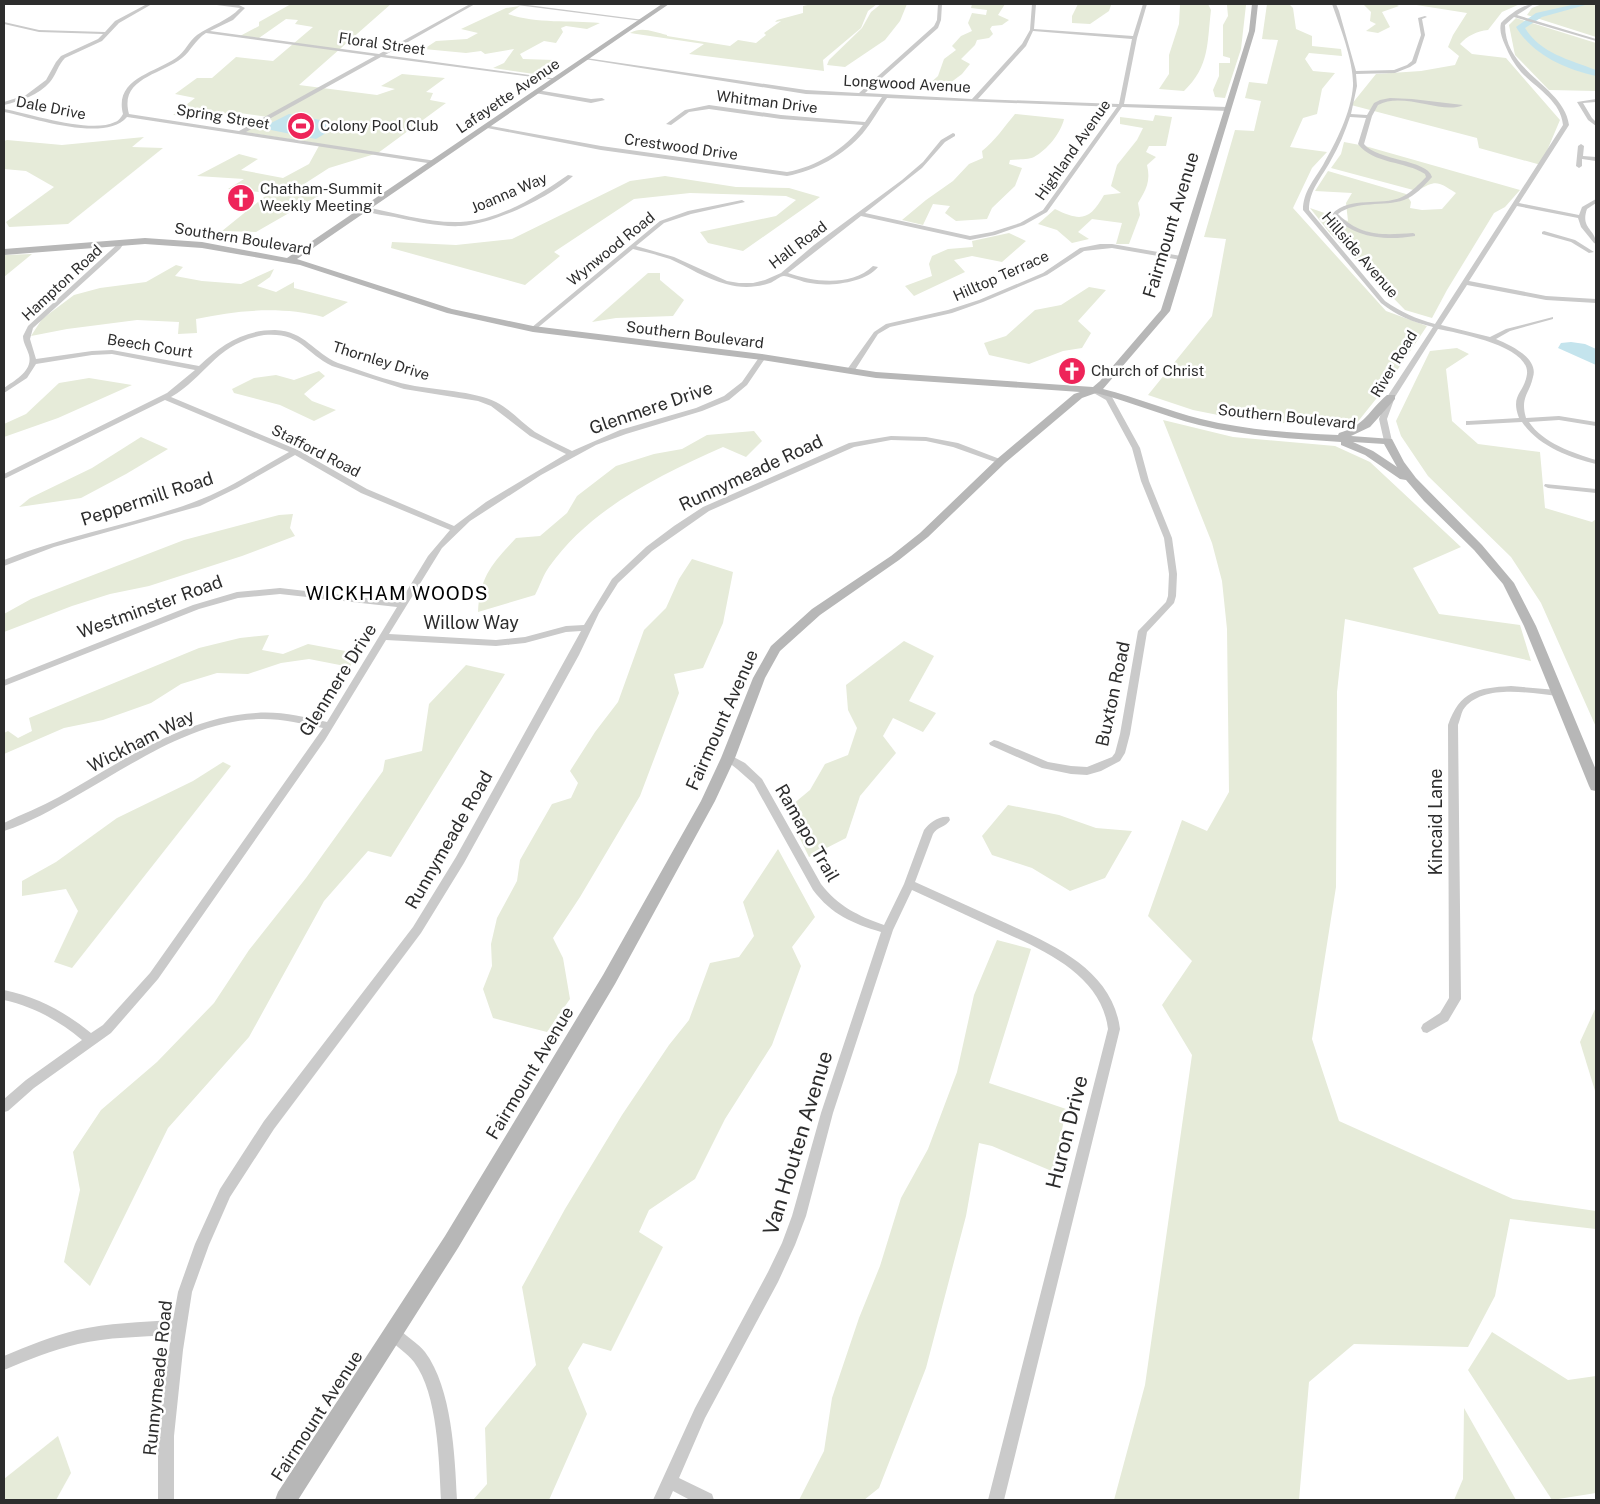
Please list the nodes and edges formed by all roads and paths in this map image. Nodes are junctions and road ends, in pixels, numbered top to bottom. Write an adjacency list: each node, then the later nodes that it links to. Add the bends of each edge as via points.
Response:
1 (150, 4): 18 (street, via 118,22)
2 (211, 4): 17 (street, via 244,8 224,25)
3 (473, 4): 21 (street)
4 (511, 4): 14 (street)
5 (666, 4): 14 (main road, Lafayette Avenue)
6 (940, 4): 26 (street, via 936,27)
7 (1034, 4): 16 (street)
8 (1144, 4): 19 (street, Highland Avenue)
9 (1256, 4): 34 (main road, Fairmount Avenue, via 1252,31)
10 (1334, 4): 23 (street, Hillside Avenue)
11 (1532, 4): 12 (street)
12 (1513, 15): 20 (street); 53 (street, River Road, via 1502,26 1511,55 1560,107 1567,119 1565,128)
13 (1425, 17): 23 (street, via 1420,18 1423,35 1411,65 1395,70)
14 (642, 20): 22 (main road, Lafayette Avenue)
15 (4, 23): 18 (street, via 39,31)
16 (1032, 30): 19 (street); 29 (street, via 1020,51)
17 (206, 32): 21 (street, Floral Street); 37 (street, via 194,40 180,58 130,88 122,100)
18 (108, 33): 31 (street, via 63,57 51,78 28,96)
19 (1135, 38): 32 (street, Highland Avenue)
20 (1596, 40)
21 (379, 56): 24 (street, Floral Street); 43 (street)
22 (586, 59): 24 (main road, Lafayette Avenue); 26 (street, Longwood Avenue, via 792,90)
23 (1355, 72): 36 (street, Hillside Avenue, via 1356,86)
24 (556, 79): 25 (main road, Lafayette Avenue)
25 (537, 92): 28 (street); 42 (main road, Lafayette Avenue)
26 (860, 95): 27 (street, Longwood Avenue)
27 (884, 96): 29 (street, Longwood Avenue); 40 (street, Crestwood Drive)
28 (602, 100)
29 (974, 100): 32 (street, Longwood Avenue)
30 (1596, 101): 41 (street, via 1580,102)
31 (4, 104)
32 (1120, 105): 34 (street, Longwood Avenue); 55 (street, Highland Avenue, via 1045,211 1022,224 970,238)
33 (1460, 105): 38 (street, via 1389,99 1377,102)
34 (1228, 109): 64 (main road, Fairmount Avenue)
35 (4, 112): 37 (street, Dale Drive, via 88,128 117,123)
36 (1348, 114): 38 (street); 71 (street, Hillside Avenue, via 1326,163 1308,192 1306,210 1387,306 1402,315)
37 (126, 115): 43 (street, Spring Street)
38 (1368, 117): 58 (street, via 1361,144 1363,148 1416,165 1429,177 1404,198 1343,207 1335,214 1344,226 1368,234)
39 (668, 124): 40 (street, Whitman Drive, via 687,111 709,107)
40 (866, 124): 42 (street, Crestwood Drive, via 840,151 802,171 787,174 601,148)
41 (1596, 124)
42 (485, 127): 48 (main road, Lafayette Avenue)
43 (241, 132): 48 (street, Spring Street)
44 (953, 135): 55 (street, Hall Road, via 942,140 922,166)
45 (1581, 146): 46 (street)
46 (1580, 157): 47 (street); 49 (street)
47 (1596, 159)
48 (434, 162): 54 (main road, Lafayette Avenue)
49 (1579, 166)
50 (570, 176): 54 (street, Joanna Way, via 539,196 485,220 470,223 447,223)
51 (1596, 201): 56 (street, via 1584,208)
52 (742, 202): 61 (street, Wynwood Road, via 675,216)
53 (1515, 204): 56 (street); 68 (street, River Road)
54 (365, 209): 65 (main road, Lafayette Avenue)
55 (860, 214): 67 (street, Hall Road)
56 (1581, 217): 60 (street, via 1584,227)
57 (1544, 233): 63 (street, via 1573,241)
58 (1413, 235)
59 (122, 242): 62 (main road, Southern Boulevard); 65 (main road, Southern Boulevard, via 179,242); 75 (street, Hampton Road, via 30,327 26,340)
60 (1596, 242)
61 (631, 247): 67 (street, Hall Road, via 672,258 726,284 754,285); 72 (street, Wynwood Road)
62 (4, 252)
63 (1591, 252)
64 (1181, 258): 77 (street, Hilltop Terrace, via 1112,246 1082,249 1045,274 981,301 950,312 888,325 876,332); 79 (main road, Fairmount Avenue, via 1166,311)
65 (290, 260): 72 (main road, Southern Boulevard, via 450,311)
66 (875, 267): 67 (street, via 865,274 836,283 810,282)
67 (783, 274)
68 (1464, 282): 69 (street, via 1535,298); 71 (street, River Road)
69 (1596, 301)
70 (1551, 318): 73 (street, via 1508,330)
71 (1437, 325): 73 (street, Hillside Avenue); 80 (street, River Road)
72 (533, 329): 74 (main road, Southern Boulevard)
73 (1490, 339): 82 (street, Hillside Avenue, via 1520,355 1530,370 1531,376 1519,405)
74 (762, 357): 77 (main road, Southern Boulevard); 88 (street, Glenmere Drive, via 745,383 726,399 624,432)
75 (33, 362): 76 (street, Beech Court, via 92,352 112,352); 78 (street, via 28,372)
76 (202, 369): 81 (street, Thornley Drive); 88 (street, Thornley Drive, via 219,349 237,338 264,332 287,334 300,339 335,364 407,387 494,404 533,434)
77 (850, 371): 79 (main road, Southern Boulevard)
78 (4, 390)
79 (1095, 390): 85 (main road, Southern Boulevard, via 1203,422); 89 (main road, Fairmount Avenue, via 1078,396); 103 (street, Buxton Road, via 1109,399 1136,448 1145,481 1168,538 1173,574 1170,603 1143,631 1125,734 1116,758 1087,771 1071,770 1046,764)
80 (1390, 396): 85 (main road, via 1362,429); 86 (street, River Road, via 1383,418)
81 (166, 398): 87 (street, Stafford Road); 91 (street, Thornley Drive)
82 (1524, 421): 83 (street); 84 (street, via 1559,418); 90 (street, via 1536,434 1556,446)
83 (1469, 423)
84 (1596, 424)
85 (1330, 438): 86 (main road, Southern Boulevard); 93 (main road, via 1369,453)
86 (1388, 441): 93 (main road, River Road)
87 (295, 452): 95 (street, Stafford Road, via 364,491); 96 (street, Peppermill Road, via 198,503)
88 (572, 454): 95 (street, Glenmere Drive)
89 (1001, 460): 98 (street, Runnymeade Road, via 926,439 878,440 842,449 722,502 677,528 636,559 615,581); 104 (main road, Fairmount Avenue, via 924,535 891,562 816,612 775,649 759,678)
90 (1596, 462)
91 (4, 477)
92 (1548, 486): 94 (street)
93 (1418, 488): 101 (main road, River Road, via 1474,542 1508,583)
94 (1596, 490)
95 (454, 529): 97 (street, Glenmere Drive, via 441,542)
96 (4, 563)
97 (404, 605): 99 (street, Glenmere Drive); 100 (street, Westminster Road, via 280,592 237,595 196,607)
98 (587, 628): 99 (street, Willow Way, via 496,643); 114 (street, Runnymeade Road, via 460,860 417,930 269,1125 225,1193 185,1292)
99 (384, 637): 102 (street, Glenmere Drive)
100 (4, 683)
101 (1557, 692): 105 (main road, River Road); 111 (street, Kincaid Lane, via 1480,692 1463,702 1455,716 1455,999 1444,1018)
102 (330, 726): 107 (street, Wickham Way, via 256,716 206,725); 112 (street, Glenmere Drive, via 154,976 107,1029)
103 (994, 743)
104 (728, 758): 109 (street, Ramapo Trail, via 758,782 827,901 856,920); 115 (main road, Fairmount Avenue, via 698,819 552,1078)
105 (1596, 786)
106 (945, 820): 108 (street, Van Houten Avenue, via 928,833)
107 (4, 827)
108 (909, 884): 109 (street, Van Houten Avenue); 123 (street, Huron Drive, via 1048,948 1065,959 1103,993 1114,1018)
109 (887, 930): 117 (street, Van Houten Avenue, via 827,1113 794,1231 700,1413)
110 (4, 995): 112 (street, via 53,1011)
111 (1427, 1028)
112 (92, 1041): 113 (street, Glenmere Drive, via 30,1084)
113 (4, 1107)
114 (180, 1327): 116 (street, via 86,1335); 118 (street, Runnymeade Road, via 166,1436)
115 (394, 1334): 119 (main road, Fairmount Avenue); 120 (street, via 420,1358 429,1376 442,1427)
116 (4, 1362)
117 (670, 1481): 121 (street, Van Houten Avenue); 122 (street)
118 (166, 1500)
119 (286, 1500)
120 (449, 1500)
121 (661, 1500)
122 (706, 1500)
123 (996, 1500)

